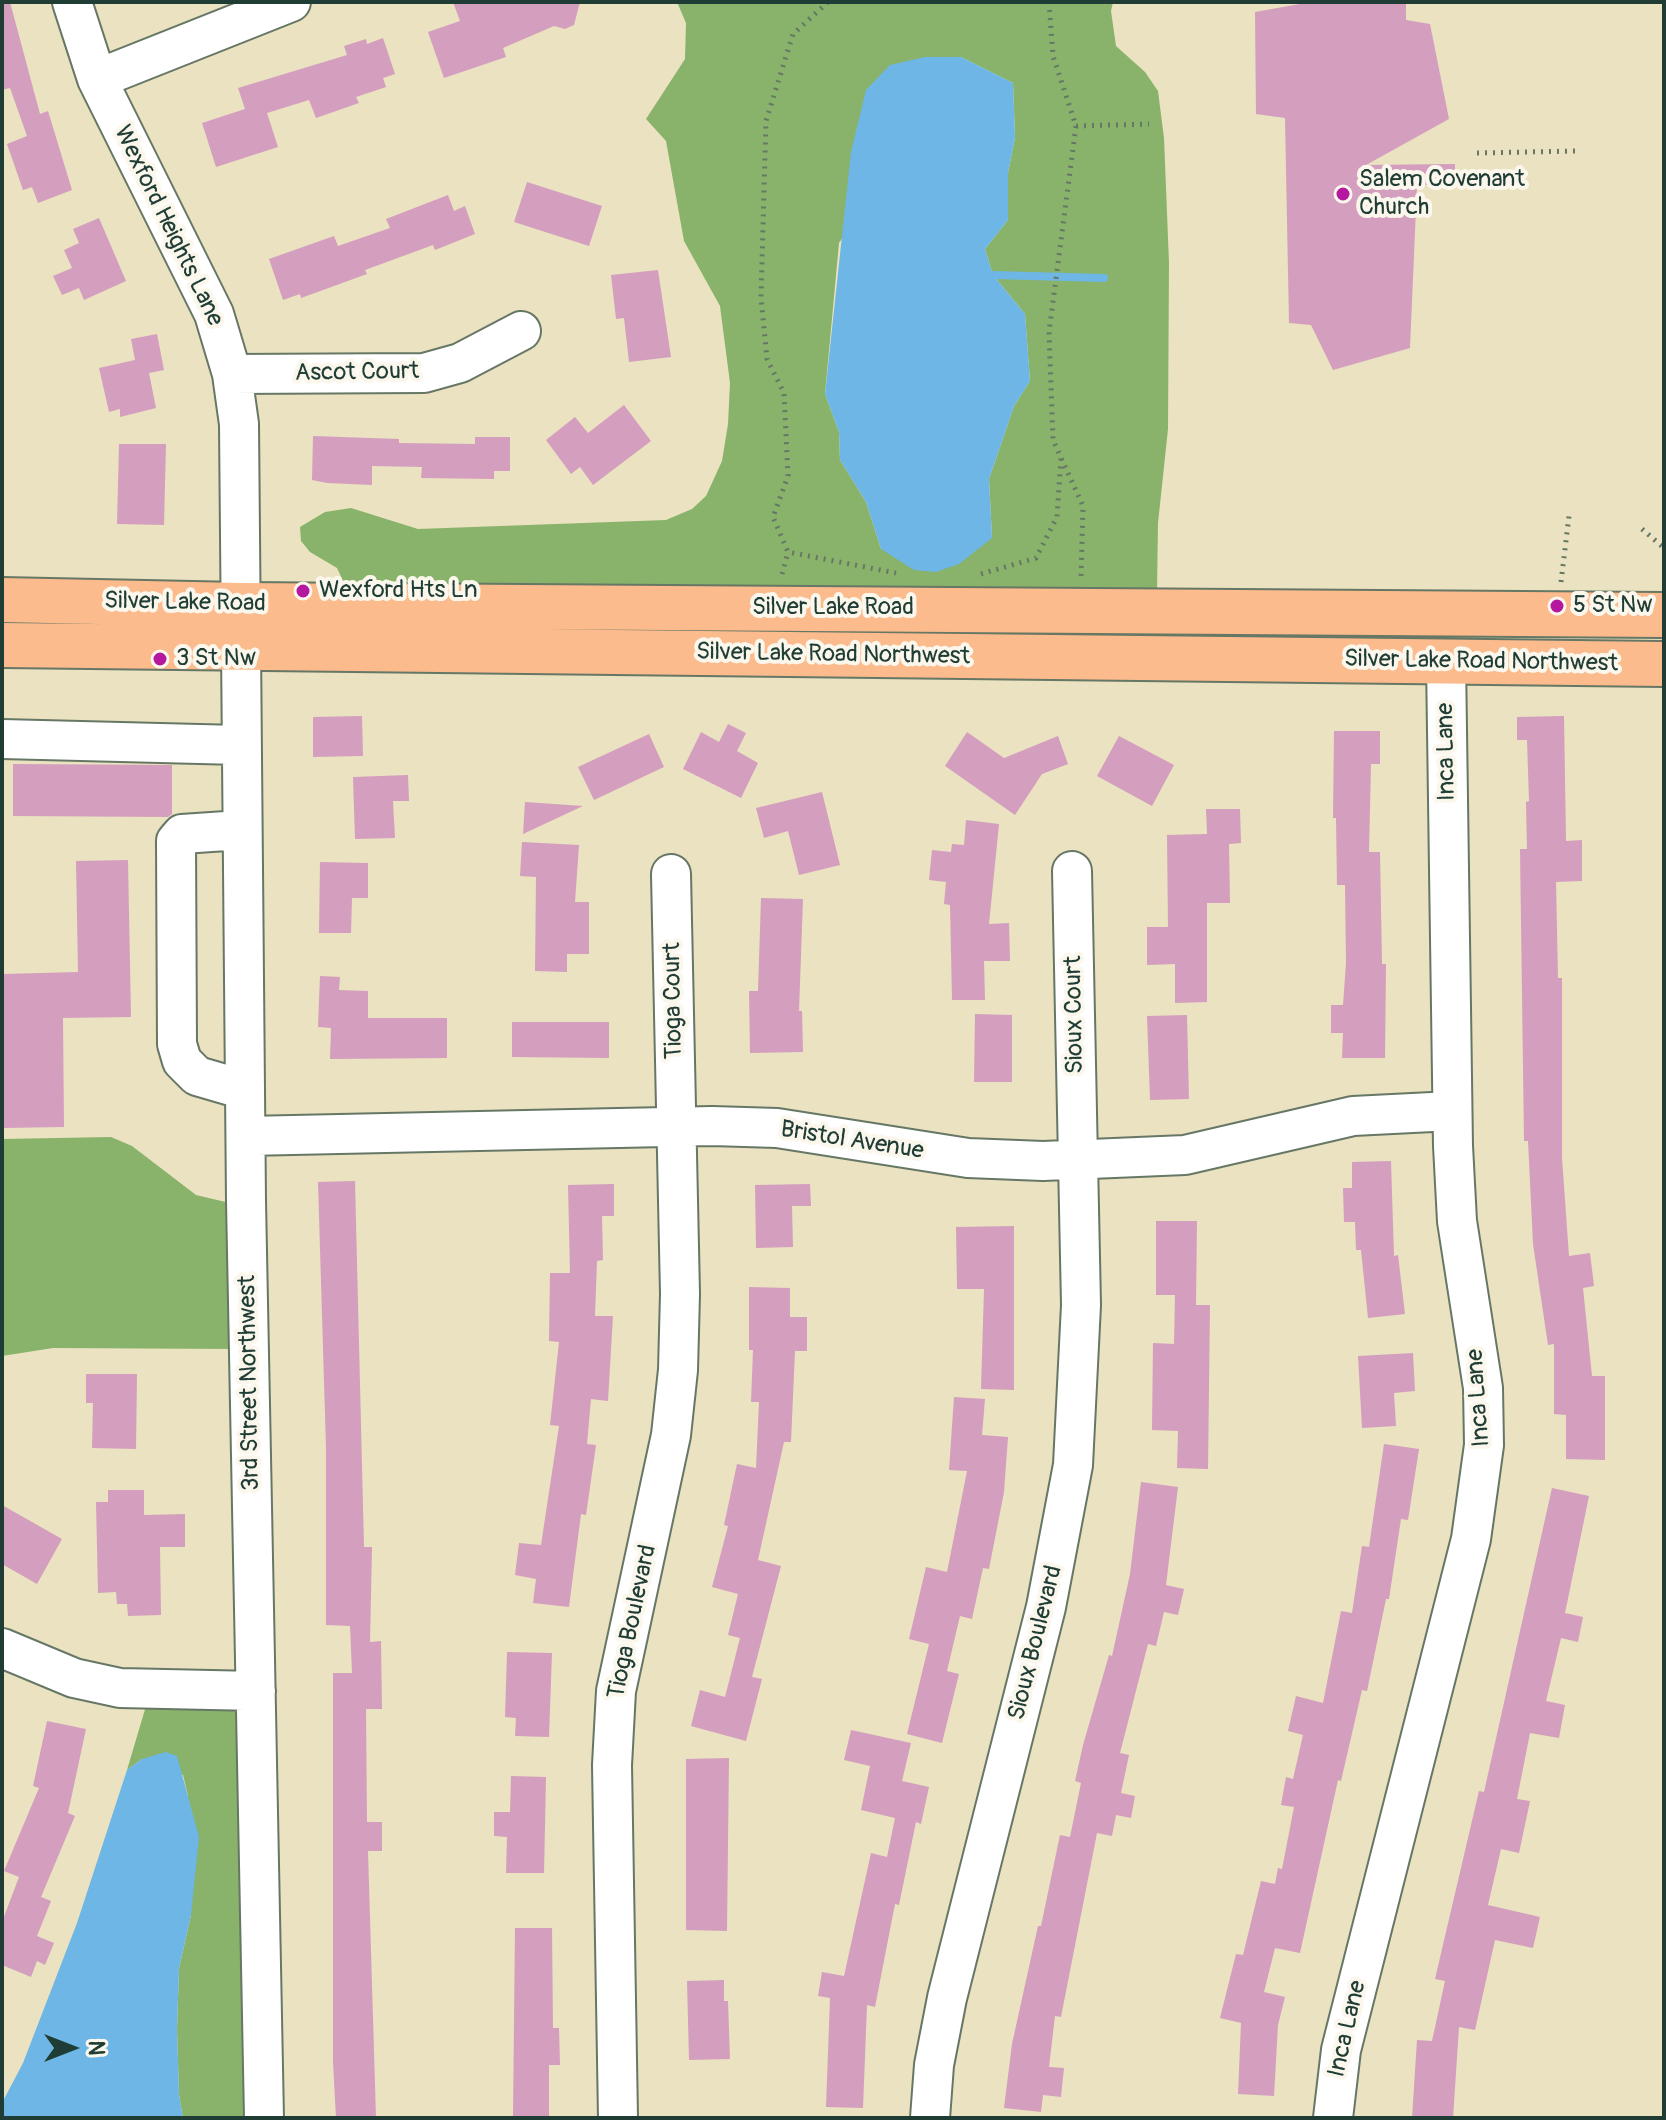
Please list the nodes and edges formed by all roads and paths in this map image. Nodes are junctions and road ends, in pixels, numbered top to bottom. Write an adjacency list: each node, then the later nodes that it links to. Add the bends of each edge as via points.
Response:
1 (72, 2): 5 (street, Wexford Heights Lane)
2 (291, 2): 5 (street)
3 (828, 2): 16 (path, via 793,34 766,121 761,298 767,359 784,393 788,476 773,517)
4 (1049, 2): 7 (path, via 1053,56)
5 (97, 79): 11 (street, Wexford Heights Lane, via 214,314)
6 (1149, 124): 7 (path)
7 (1076, 126): 12 (path, via 1049,332 1053,440)
8 (1576, 151): 9 (path)
9 (1477, 153)
10 (521, 331): 11 (street, Ascot Court, via 460,363 424,373)
11 (232, 374): 21 (street, Wexford Heights Lane, via 239,436)
12 (1061, 458): 18 (path, via 1057,517 1036,558); 22 (path, via 1083,506)
13 (1569, 516): 23 (path)
14 (1642, 529): 15 (path)
15 (1664, 548)
16 (788, 552): 17 (path); 19 (path)
17 (901, 574)
18 (966, 576)
19 (779, 586)
20 (2, 600): 21 (main road, Silver Lake Road)
21 (240, 605): 22 (main road, Silver Lake Road); 26 (street, Wexford Heights Lane)
22 (1080, 609): 23 (main road, Silver Lake Road)
23 (1560, 614): 24 (main road, Silver Lake Road)
24 (1664, 615)
25 (2, 645): 26 (main road, Silver Lake Road Northwest)
26 (239, 648): 27 (main road, Silver Lake Road Northwest); 30 (street, 3rd Street Northwest)
27 (1446, 661): 28 (main road, Silver Lake Road Northwest); 35 (street, Inca Lane)
28 (1664, 664)
29 (2, 739): 30 (street)
30 (239, 745): 31 (street, 3rd Street Northwest)
31 (241, 830): 34 (street, 3rd Street Northwest); 34 (street, via 182,834 176,841 177,1044 182,1061 197,1076)
32 (1072, 871): 38 (street, Sioux Court)
33 (671, 874): 36 (street, Tioga Court)
34 (245, 1090): 37 (street, 3rd Street Northwest)
35 (1452, 1111): 38 (street, Bristol Avenue, via 1353,1116 1185,1155); 44 (street, Inca Lane, via 1457,1221 1483,1388 1479,1501 1341,2050)
36 (676, 1127): 37 (street, Bristol Avenue); 38 (street, Bristol Avenue, via 777,1128 968,1158); 42 (street, Tioga Boulevard, via 680,1294 671,1435 616,1691 612,1765)
37 (246, 1136): 40 (street, 3rd Street Northwest)
38 (1078, 1160): 43 (street, Sioux Boulevard, via 1080,1380 1073,1465 1046,1607 947,1998)
39 (2, 1648): 40 (street, via 74,1678 120,1688)
40 (256, 1691): 41 (street, 3rd Street Northwest)
41 (264, 2118)
42 (618, 2118)
43 (930, 2118)
44 (1333, 2118)

